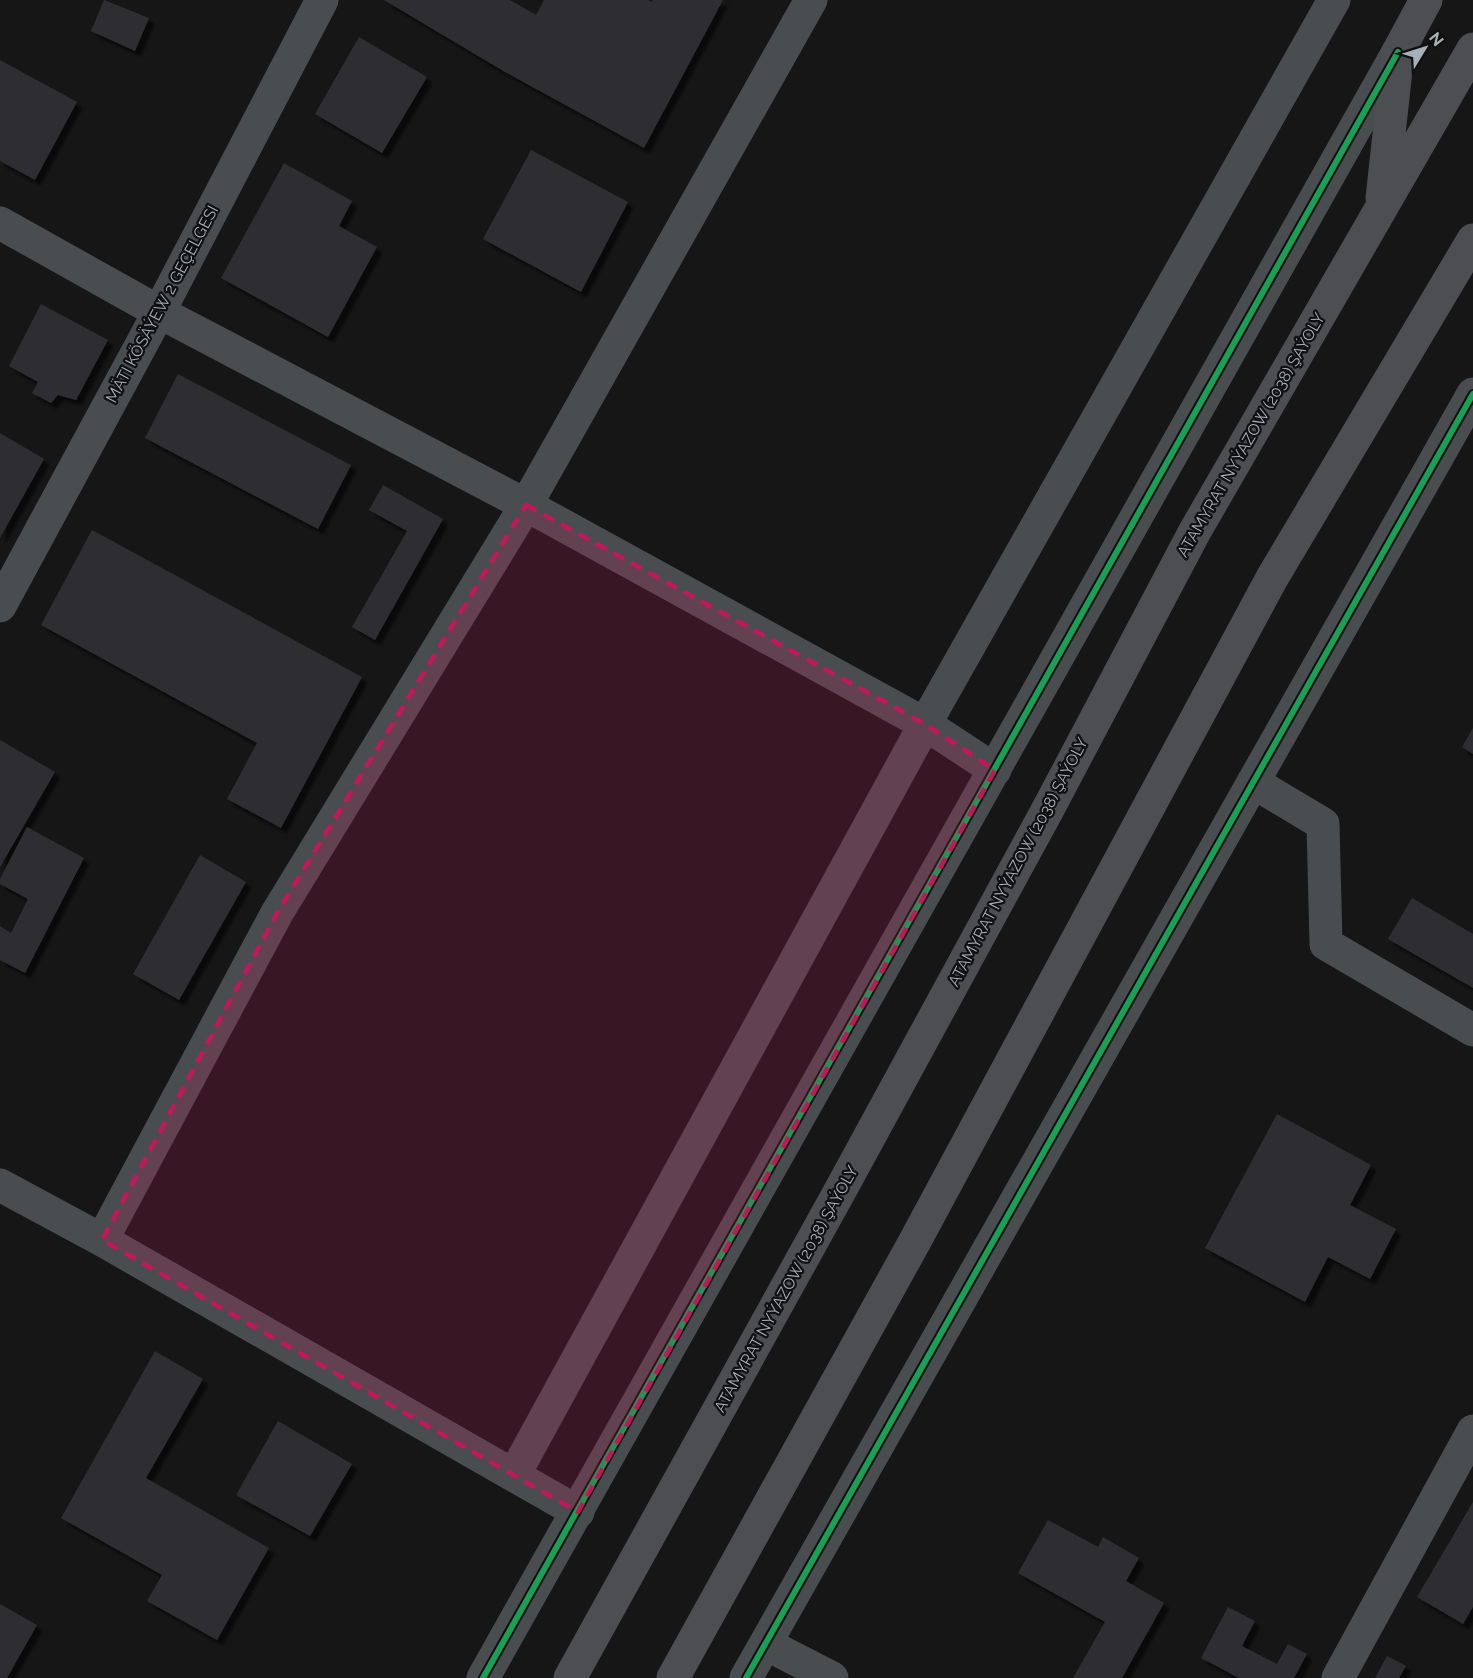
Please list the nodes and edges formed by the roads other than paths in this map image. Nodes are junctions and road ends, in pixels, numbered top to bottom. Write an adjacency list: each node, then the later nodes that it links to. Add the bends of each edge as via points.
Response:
1 (322, 0): 10 (street, MÄTI KÖSÄÝEW 2 GEÇELGESI)
2 (811, 0): 12 (street)
3 (1334, 0): 14 (street)
4 (1426, 0): 6 (main road)
5 (1473, 50): 7 (main road, ATAMYRAT NYÝAZOW (2038) ŞAÝOLY)
6 (1398, 52): 7 (main road); 15 (street)
7 (1381, 208): 25 (main road, ATAMYRAT NYÝAZOW (2038) ŞAÝOLY, via 1195,531 847,1179)
8 (0, 223): 10 (street)
9 (1473, 240): 26 (main road, via 1272,578 915,1241)
10 (159, 312): 12 (street); 13 (street, MÄTI KÖSÄÝEW 2 GEÇELGESI)
11 (1473, 394): 16 (street)
12 (526, 505): 14 (street); 19 (street, via 277,913)
13 (0, 606)
14 (925, 724): 15 (street); 21 (street)
15 (995, 770): 22 (street)
16 (1253, 782): 17 (street, via 1323,824 1326,944); 23 (street)
17 (1473, 1030)
18 (0, 1185): 19 (street)
19 (102, 1240): 21 (street)
20 (1473, 1431): 29 (street)
21 (514, 1475): 22 (street)
22 (578, 1512): 24 (street)
23 (766, 1644): 27 (street); 28 (street)
24 (483, 1678)
25 (570, 1678)
26 (673, 1678)
27 (746, 1678)
28 (832, 1678)
29 (1338, 1678)

